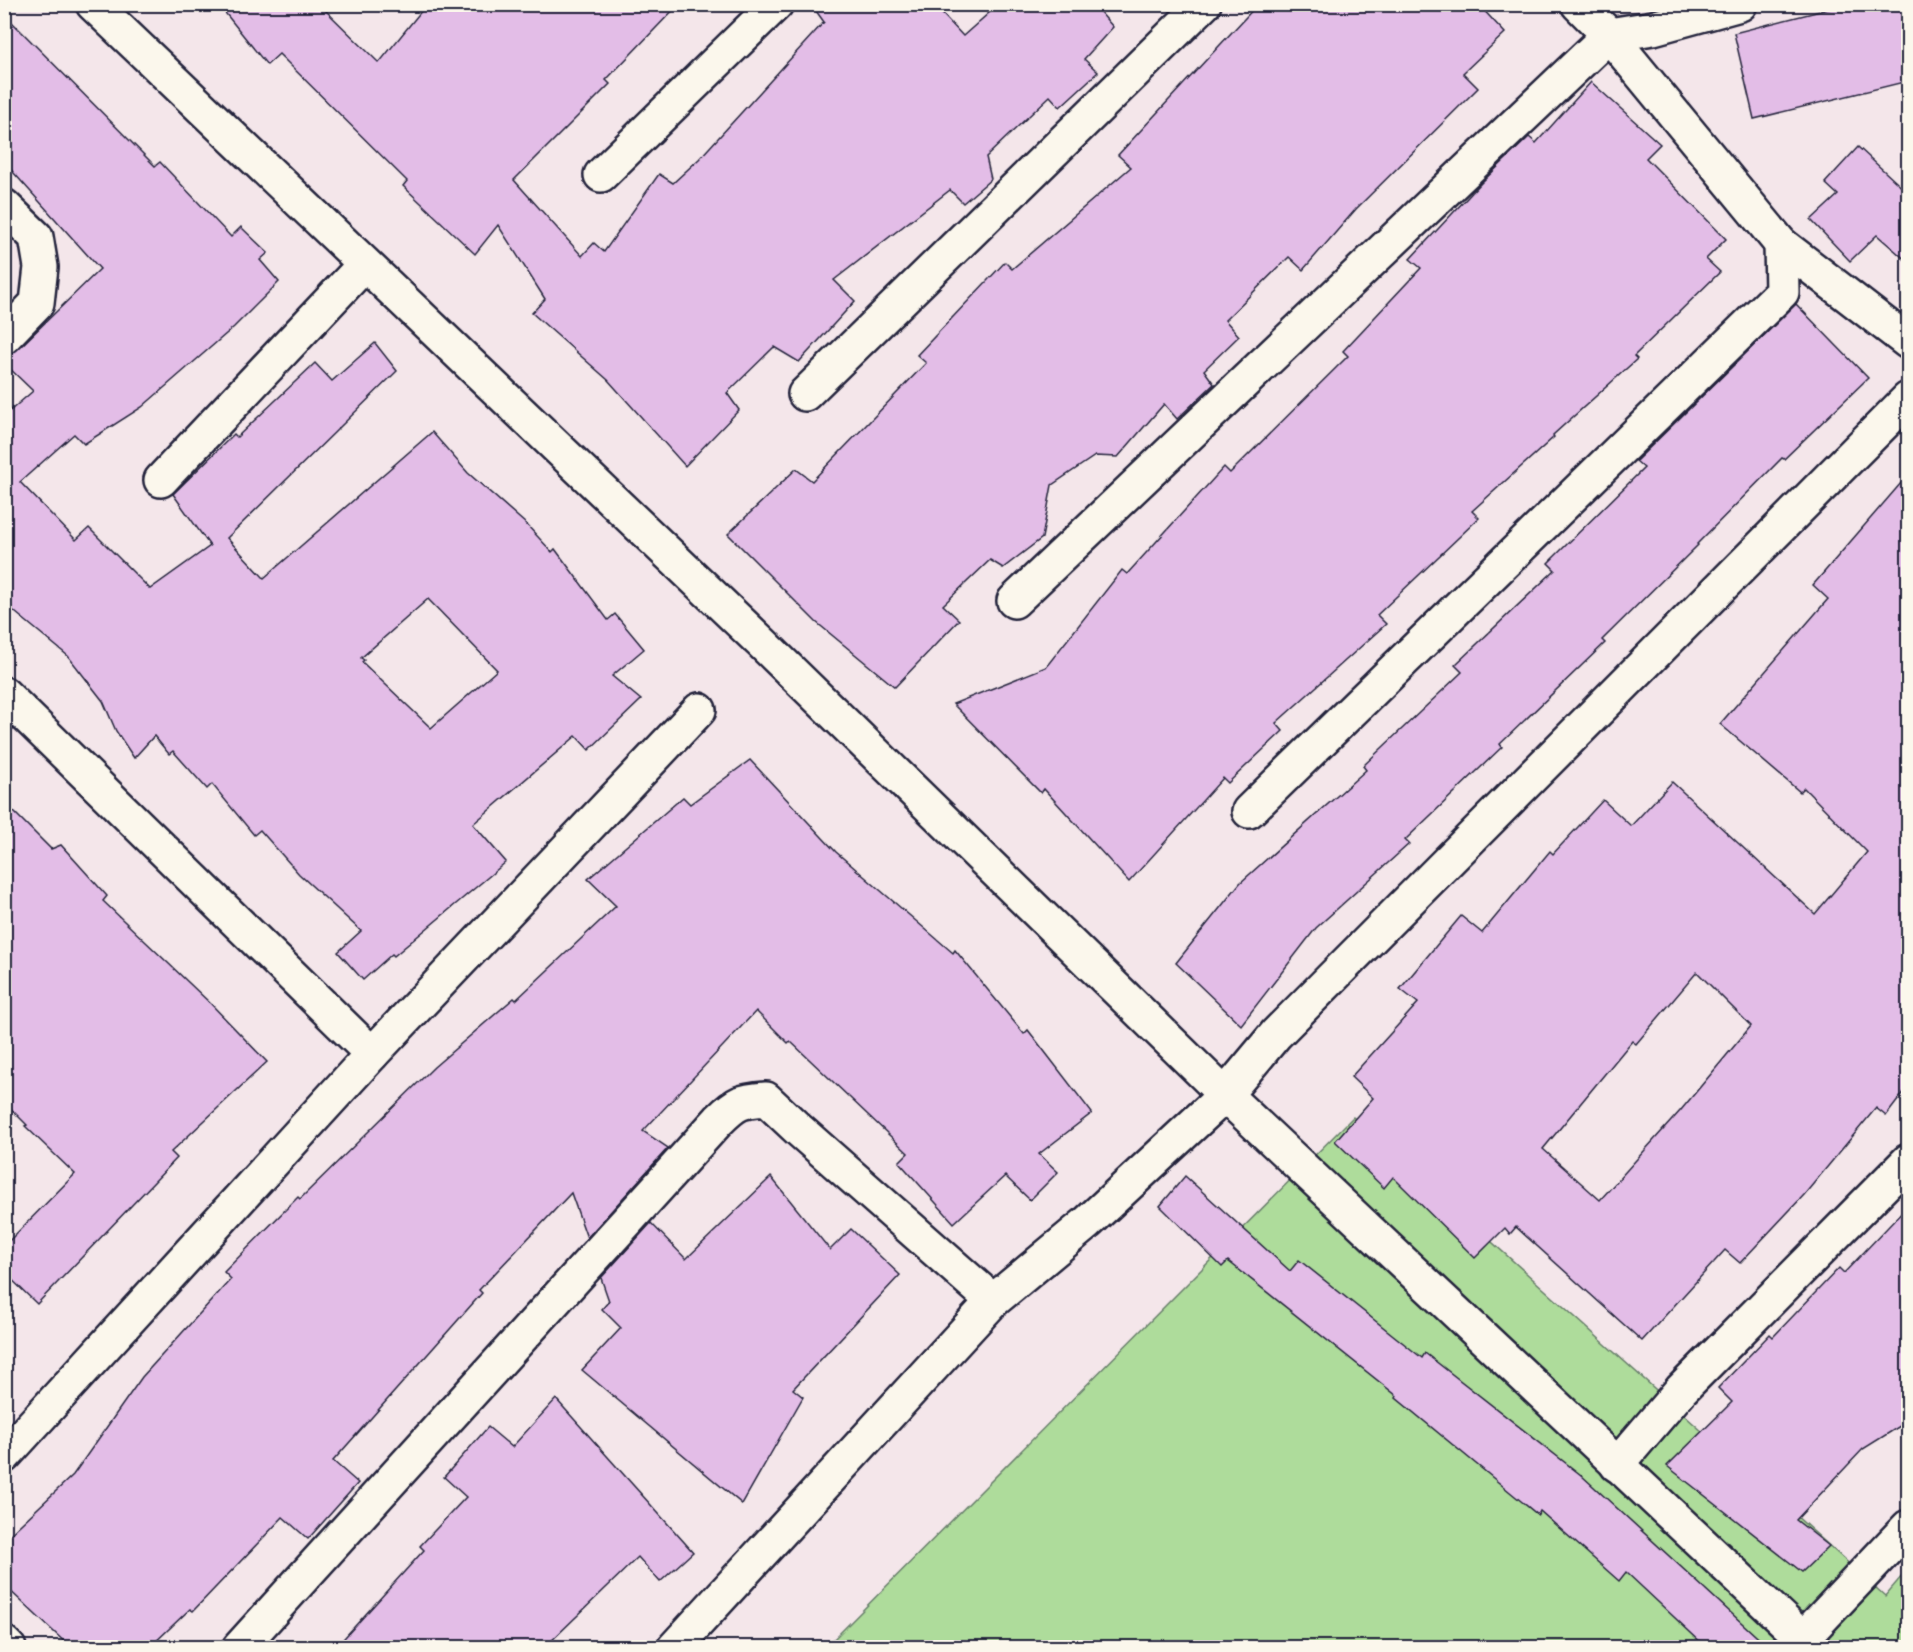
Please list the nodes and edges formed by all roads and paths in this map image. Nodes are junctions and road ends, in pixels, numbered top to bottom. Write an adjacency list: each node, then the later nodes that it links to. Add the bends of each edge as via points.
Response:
1 (93, 4): 10 (street)
2 (776, 4): 7 (street)
3 (1204, 4): 13 (street)
4 (1578, 4): 6 (street)
5 (1740, 4): 6 (street, via 1653,28)
6 (1610, 35): 9 (street); 16 (street)
7 (601, 175)
8 (4, 206): 11 (street, via 36,237 41,267 37,303)
9 (1781, 244): 12 (street); 19 (street, via 1782,292)
10 (364, 265): 15 (street); 21 (street, via 762,643)
11 (4, 337)
12 (1908, 342)
13 (805, 394)
14 (1908, 399): 21 (street, via 1276,1034)
15 (161, 480)
16 (1014, 601)
17 (4, 694): 20 (street)
18 (699, 710): 20 (street)
19 (1249, 811)
20 (372, 1054): 24 (street)
21 (1225, 1095): 23 (street, via 1087,1223); 25 (street)
22 (1908, 1161): 25 (street, via 1681,1390)
23 (993, 1301): 30 (street, via 766,1099 736,1104); 31 (street)
24 (4, 1456)
25 (1617, 1465): 28 (street)
26 (1908, 1527): 28 (street)
27 (4, 1643): 29 (street)
28 (1808, 1643)
29 (9, 1647)
30 (239, 1647)
31 (674, 1647)

